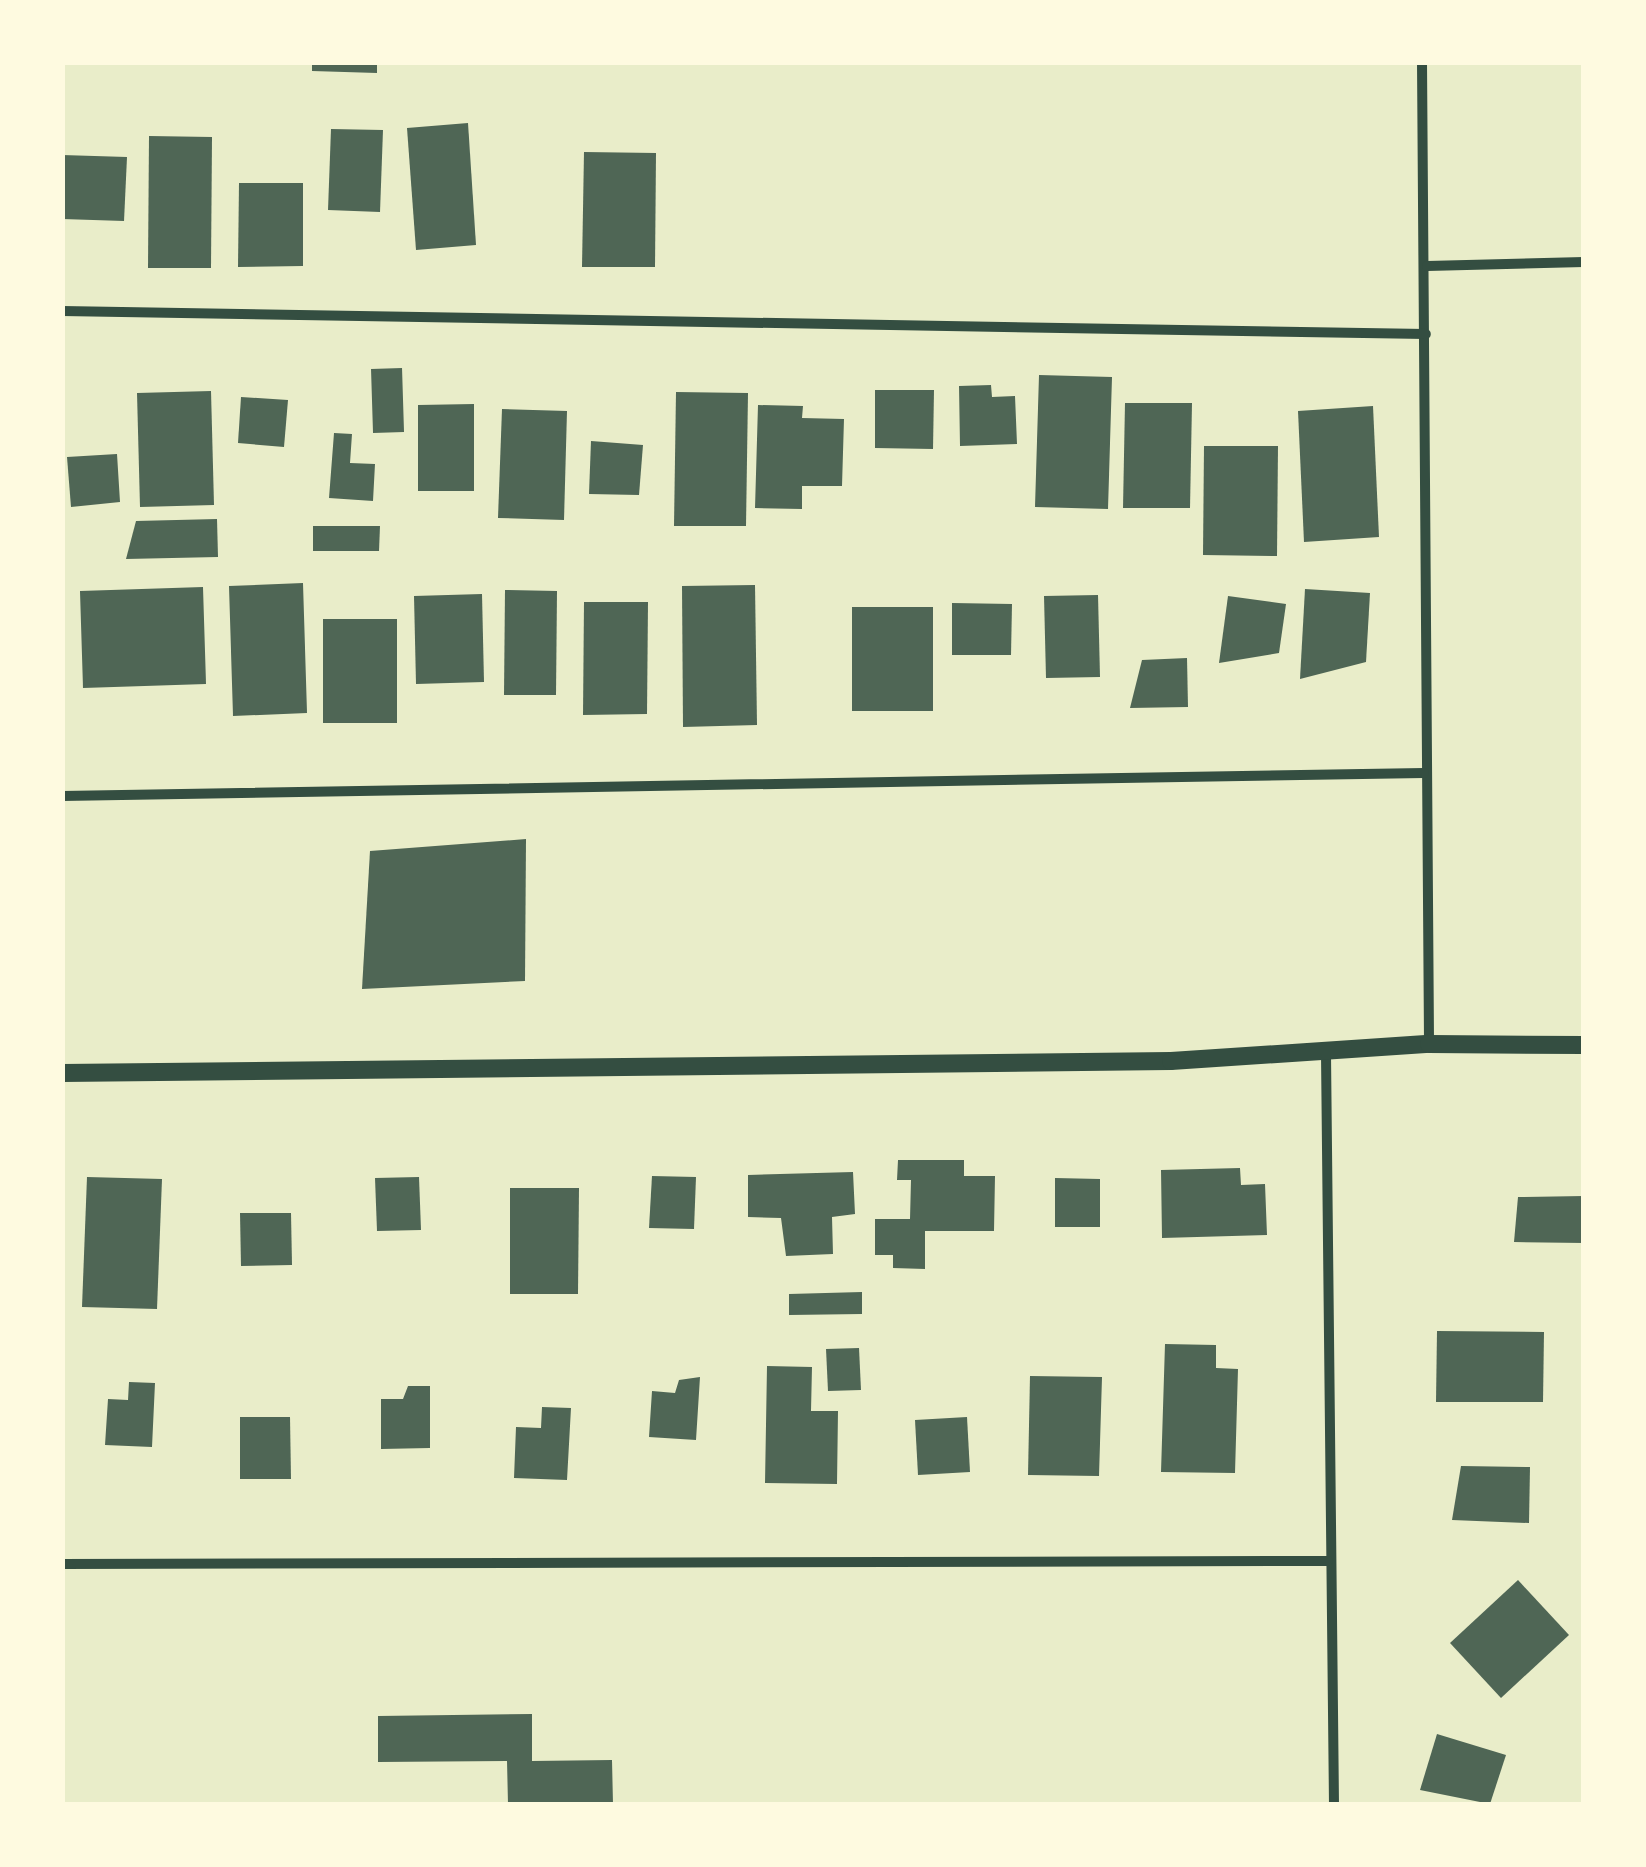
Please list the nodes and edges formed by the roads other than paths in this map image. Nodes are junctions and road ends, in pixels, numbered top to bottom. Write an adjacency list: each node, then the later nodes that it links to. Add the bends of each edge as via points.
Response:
1 (1422, 62): 3 (street)
2 (1584, 262): 3 (street)
3 (1427, 266): 5 (street)
4 (62, 311): 5 (street)
5 (1426, 334): 6 (street)
6 (1424, 773): 7 (street); 8 (street)
7 (62, 796)
8 (1429, 1044): 9 (street); 10 (street)
9 (1584, 1045)
10 (1326, 1054): 11 (street, via 1170,1062); 12 (street)
11 (62, 1073)
12 (1328, 1560): 13 (street); 14 (street)
13 (62, 1564)
14 (1334, 1804)

